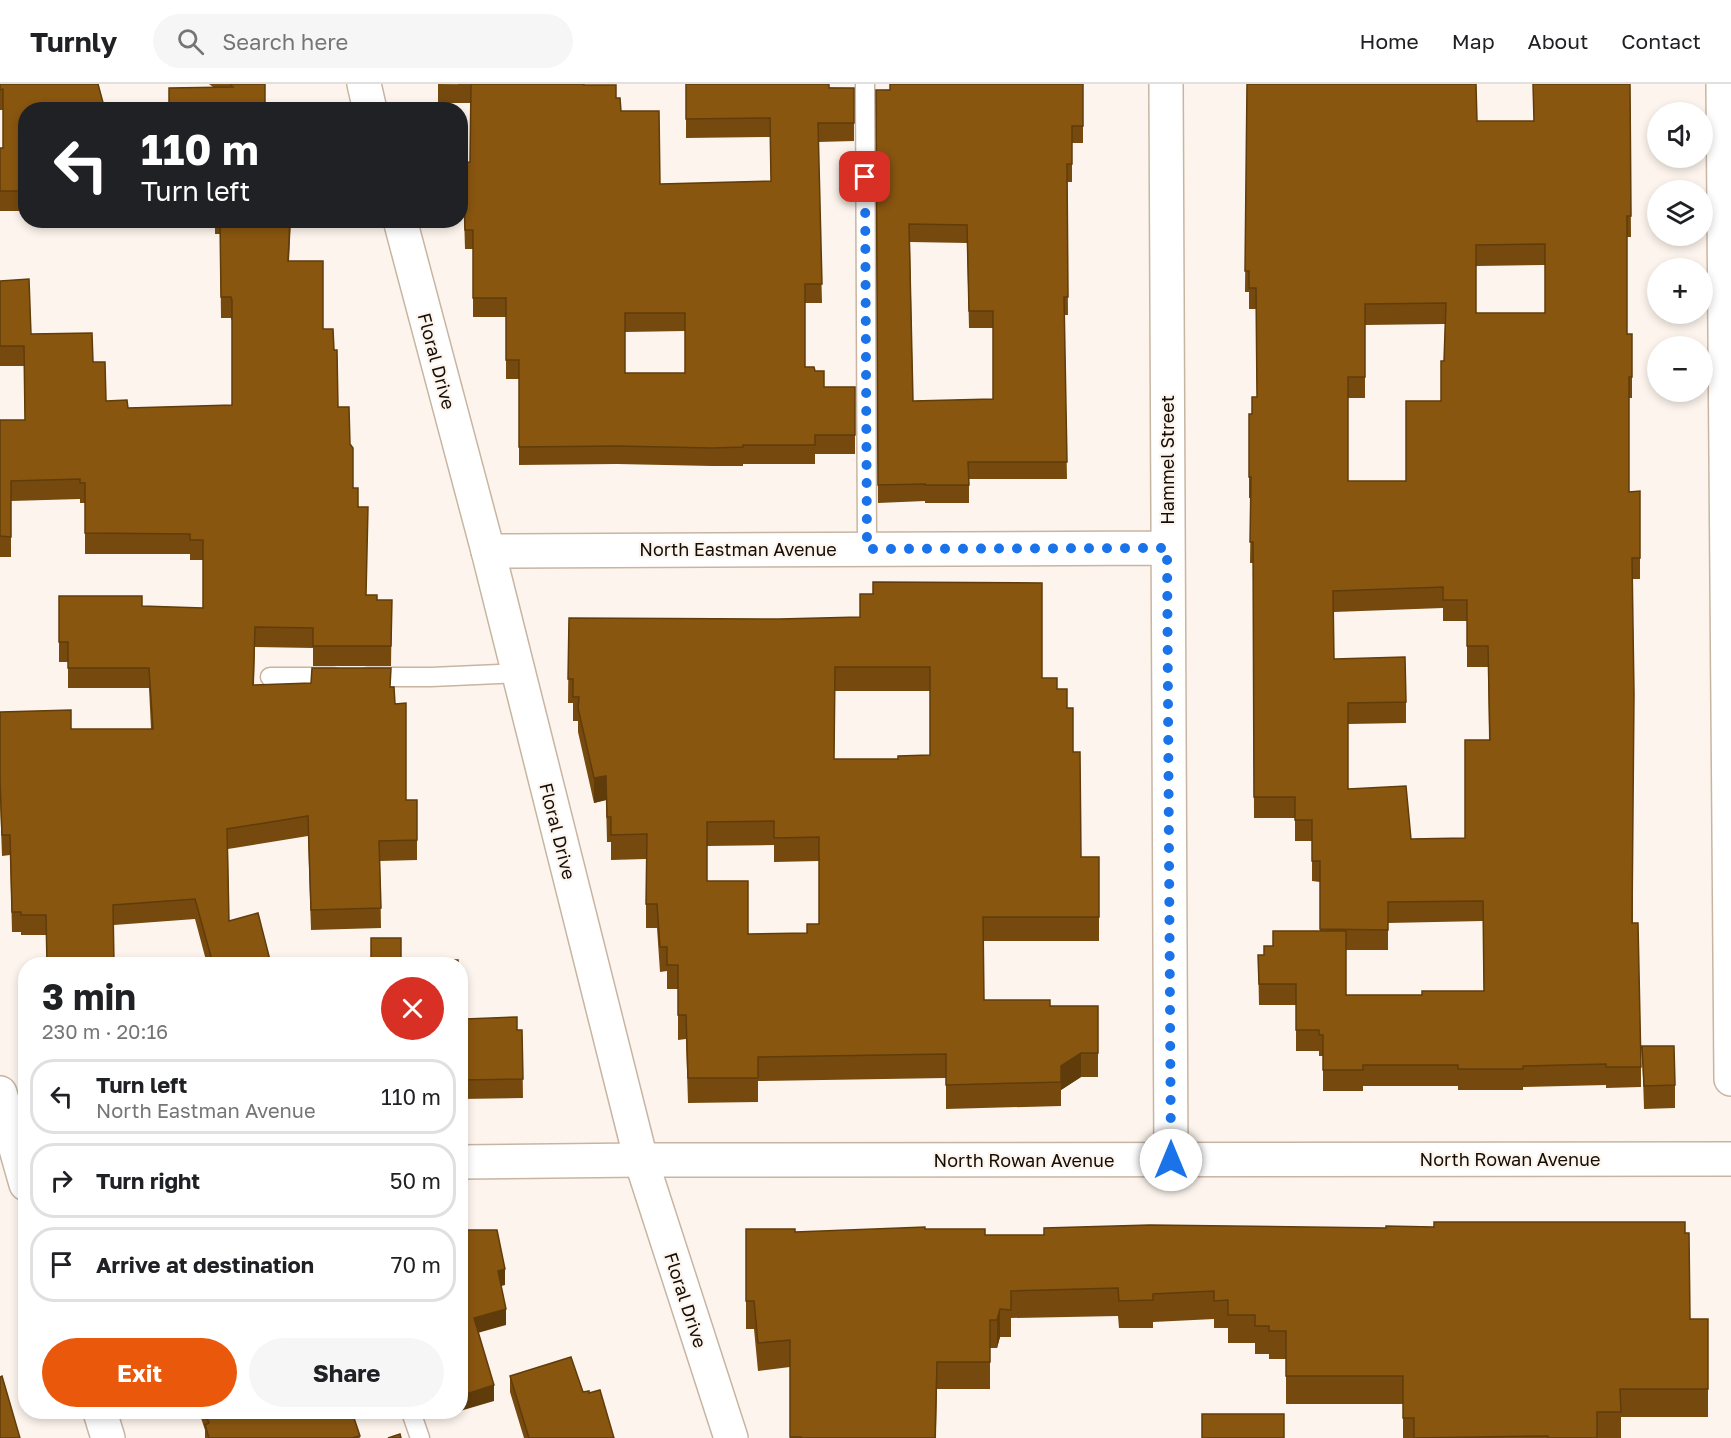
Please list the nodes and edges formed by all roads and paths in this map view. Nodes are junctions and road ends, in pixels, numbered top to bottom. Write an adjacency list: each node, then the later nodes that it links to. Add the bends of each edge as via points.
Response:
1 (364, 84): 5 (street)
2 (865, 84): 8 (lane)
3 (1166, 84): 7 (street, Hammel Street)
4 (1723, 84): 12 (street)
5 (368, 102)
6 (402, 228): 9 (street, Floral Drive)
7 (1167, 548): 8 (street, North Eastman Avenue); 17 (street, Hammel Street)
8 (867, 549): 9 (street, North Eastman Avenue)
9 (488, 550): 10 (street, Floral Drive)
10 (519, 673): 11 (lane); 16 (street, Floral Drive)
11 (270, 677)
12 (1731, 1061): 13 (street)
13 (1731, 1079)
14 (0, 1093): 19 (street)
15 (1731, 1159): 17 (street, North Rowan Avenue)
16 (641, 1160): 17 (street, North Rowan Avenue); 18 (street, North Rowan Avenue); 24 (street, Floral Drive)
17 (1171, 1160)
18 (468, 1162)
19 (18, 1170)
20 (102, 1419): 22 (street)
21 (413, 1419): 23 (lane)
22 (108, 1438)
23 (420, 1438)
24 (731, 1438)

